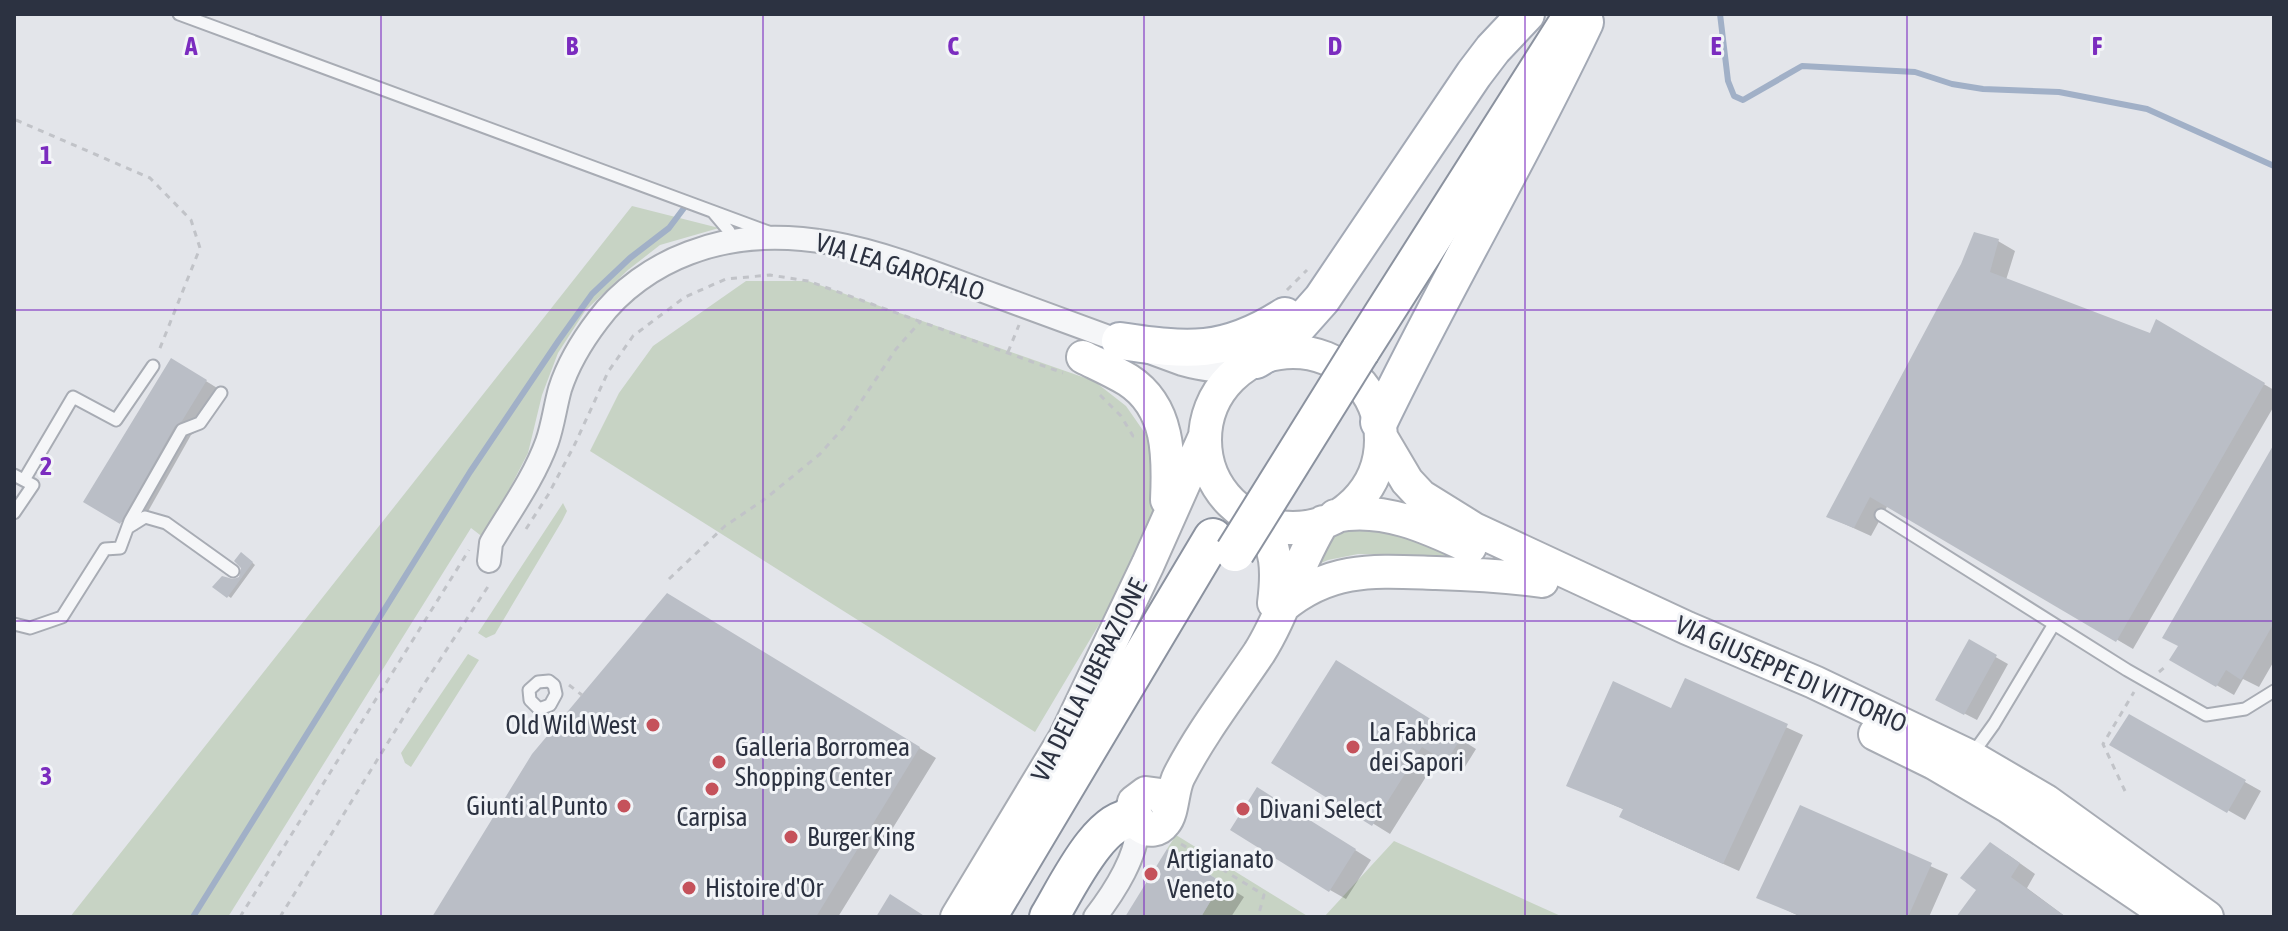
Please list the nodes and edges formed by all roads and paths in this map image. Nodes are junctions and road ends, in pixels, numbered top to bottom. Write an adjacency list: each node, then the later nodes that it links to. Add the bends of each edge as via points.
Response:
1 (179, 14): 8 (lane)
2 (1526, 14): 7 (main road, via 1474,74)
3 (1542, 14): 16 (highway)
4 (1574, 14): 16 (highway)
5 (1588, 14): 21 (main road, via 1542,112 1421,335)
6 (16, 120): 19 (path, via 150,178 191,220 200,248)
7 (1388, 203): 15 (main road, via 1329,277 1260,331 1187,350); 18 (main road, via 1307,317 1282,344)
8 (710, 209): 9 (lane); 10 (lane)
9 (782, 237): 10 (street, VIA LEA GAROFALO); 13 (street, VIA LEA GAROFALO, via 836,243 901,261)
10 (732, 241): 32 (street, VIA LEA GAROFALO, via 663,263 600,317 571,362 546,444 491,543)
11 (1309, 267): 12 (path)
12 (1283, 293)
13 (1026, 307): 14 (path, via 1008,352); 15 (street, VIA LEA GAROFALO)
14 (921, 321): 30 (path, via 808,281 770,275 726,279 685,297 633,336 608,372); 34 (path, via 820,454 725,526)
15 (1120, 341): 18 (street, VIA LEA GAROFALO, via 1203,370)
16 (1351, 346): 31 (highway)
17 (1083, 357): 28 (main road, via 1129,381 1155,410 1169,457)
18 (1248, 364): 21 (main road, via 1277,353 1321,356 1365,389); 22 (main road, via 1221,389)
19 (153, 366): 23 (lane, via 116,420 73,397)
20 (221, 393): 29 (lane, via 200,423 182,430)
21 (1380, 429): 26 (main road, via 1378,461 1368,485); 44 (main road, VIA GIUSEPPE DI VITTORIO, via 1393,460 1414,488 1474,529)
22 (1205, 436): 27 (main road, via 1219,489); 28 (main road, VIA DELLA LIBERAZIONE)
23 (19, 477): 24 (lane, via 33,485)
24 (14, 513)
25 (1881, 515): 38 (lane)
26 (1329, 519): 27 (main road, via 1297,528); 35 (main road, VIA GIUSEPPE DI VITTORIO, via 1369,512 1396,518 1441,533); 36 (main road, via 1304,553)
27 (1258, 521): 36 (main road, via 1275,552)
28 (1166, 523): 49 (main road, VIA DELLA LIBERAZIONE, via 1065,738)
29 (127, 529): 33 (lane, via 145,517 154,518); 37 (lane, via 120,548 105,549 62,617 30,628)
30 (524, 532)
31 (1224, 545): 50 (highway); 51 (highway)
32 (487, 565): 47 (path, via 468,550); 48 (path, via 426,681)
33 (233, 571)
34 (669, 579)
35 (1542, 581): 36 (main road, via 1362,571 1317,584); 55 (main road, VIA GIUSEPPE DI VITTORIO, via 1934,763)
36 (1276, 619): 46 (main road)
37 (14, 624)
38 (2054, 624): 40 (lane); 44 (lane)
39 (2165, 667): 40 (path)
40 (2147, 681): 42 (lane, via 2206,715 2245,709); 45 (path, via 2131,695 2103,744)
41 (565, 682): 43 (path)
42 (2274, 691)
43 (582, 695)
44 (1971, 757): 56 (main road, VIA GIUSEPPE DI VITTORIO, via 2046,801)
45 (2125, 791)
46 (1154, 819): 52 (highway, via 1118,821 1100,836); 53 (street); 54 (path, via 1264,895)
47 (240, 917)
48 (280, 917)
49 (957, 917)
50 (987, 917)
51 (1017, 917)
52 (1049, 917)
53 (1095, 917)
54 (1258, 917)
55 (2171, 917)
56 (2207, 917)

